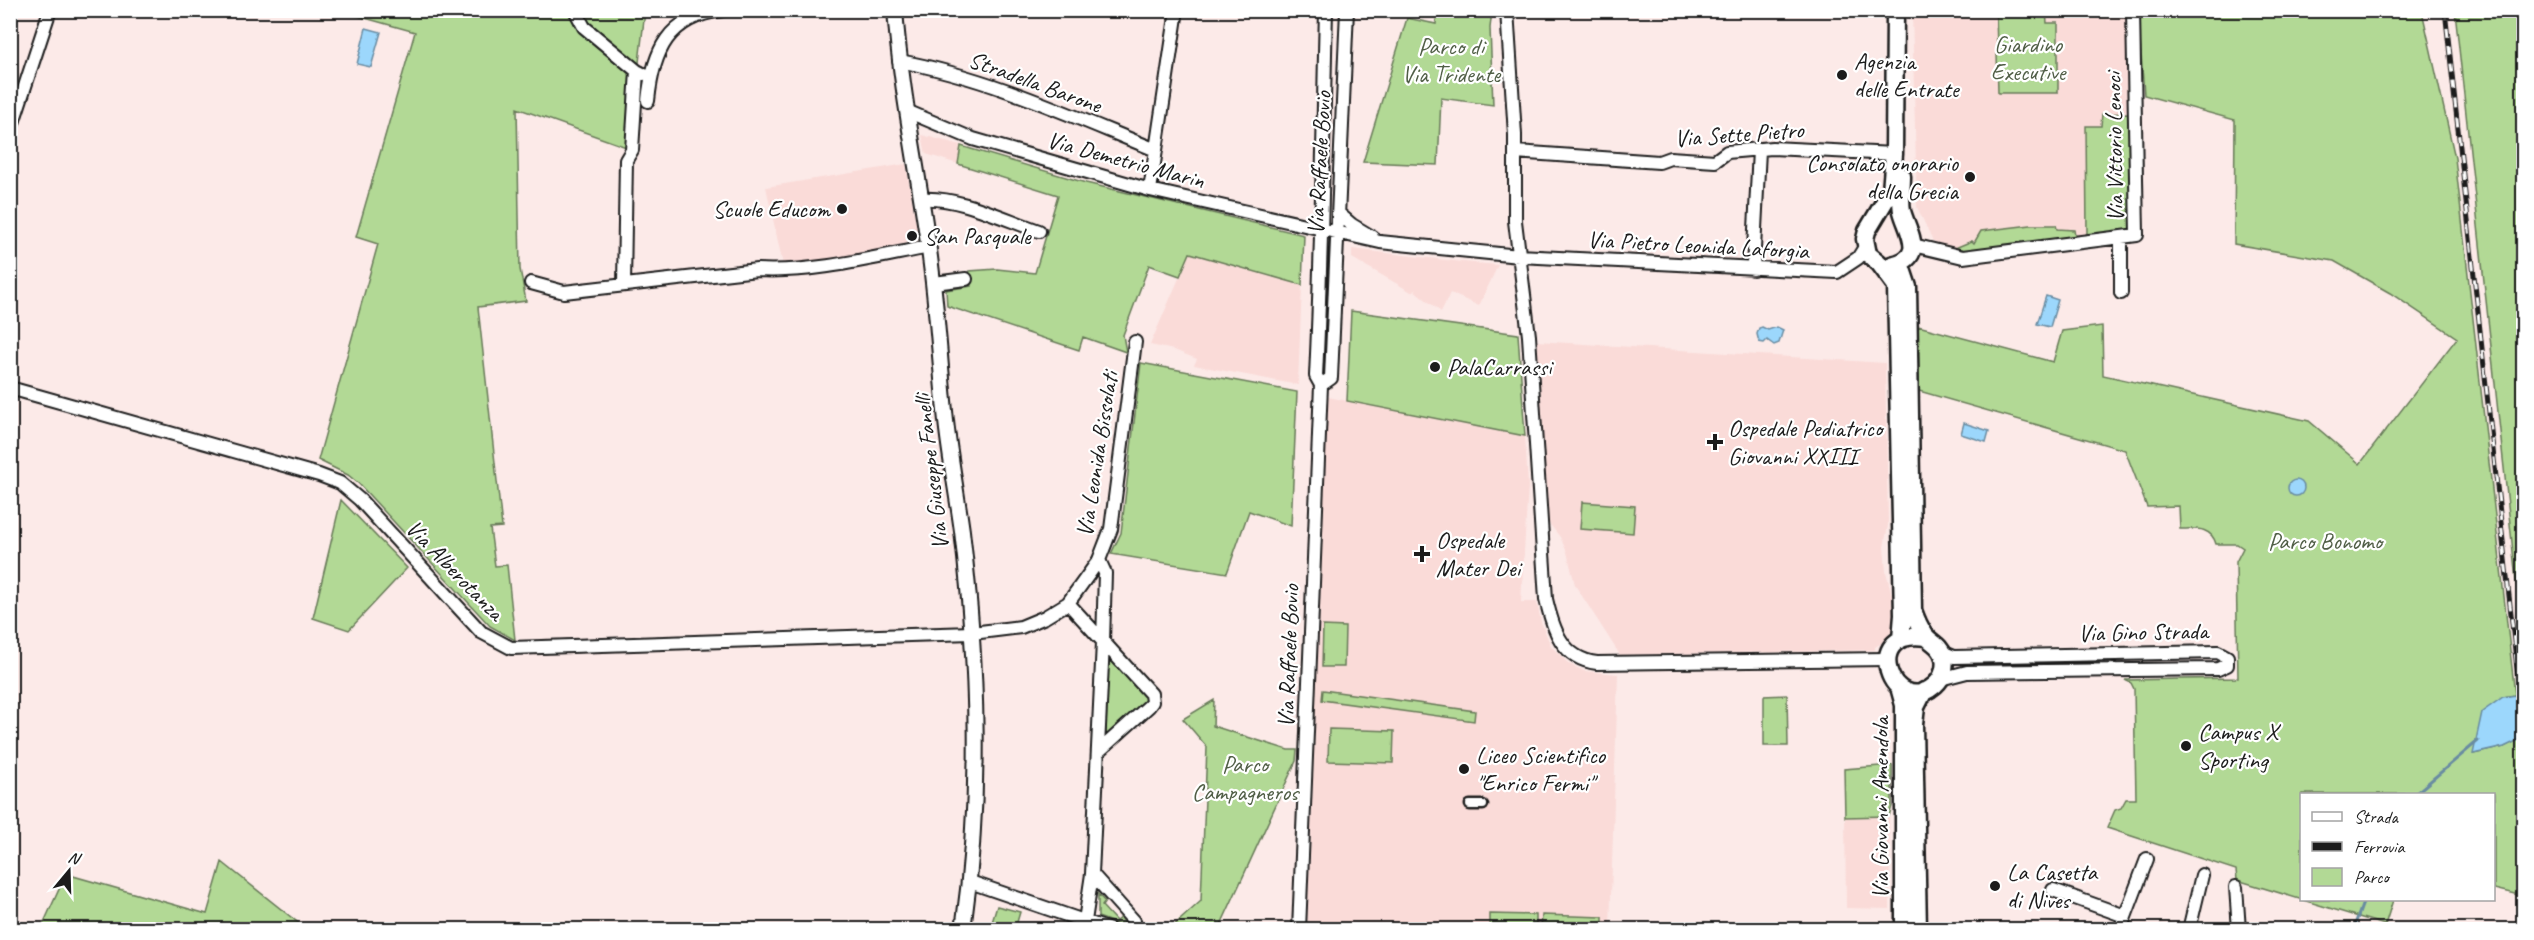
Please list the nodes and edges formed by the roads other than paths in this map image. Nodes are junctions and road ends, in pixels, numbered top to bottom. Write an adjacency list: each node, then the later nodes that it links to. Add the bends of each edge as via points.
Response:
1 (50, 10): 17 (street)
2 (575, 10): 13 (street, via 584,27)
3 (723, 10): 14 (street, via 689,18 676,28 664,44)
4 (896, 10): 12 (street, Via Giuseppe Fanelli)
5 (1177, 10): 18 (street)
6 (1326, 10): 22 (street, Via Raffaele Bovio)
7 (1347, 10): 23 (street, Via Raffaele Bovio)
8 (1507, 10): 20 (street)
9 (1895, 10): 21 (main road)
10 (1905, 10): 28 (main road, via 1901,208)
11 (2133, 10): 32 (street, Via Vittorio Lenoci, via 2137,235)
12 (899, 61): 16 (street, Via Giuseppe Fanelli); 18 (street, Stradella Barone, via 1038,102)
13 (637, 71): 14 (street); 44 (street, via 632,150 626,160)
14 (650, 77): 15 (street)
15 (648, 101)
16 (909, 112): 24 (street, Via Demetrio Marin, via 973,139); 25 (street, Via Giuseppe Fanelli)
17 (10, 132)
18 (1156, 150): 24 (street)
19 (1759, 150): 20 (street, Via Sette Pietro, via 1727,152 1715,161 1670,158 1659,162); 21 (street, Via Sette Pietro); 40 (street)
20 (1515, 152): 37 (street)
21 (1894, 154): 27 (main road, via 1891,191)
22 (1322, 176): 23 (street); 29 (street, Via Raffaele Bovio)
23 (1340, 176): 26 (street, Via Raffaele Bovio)
24 (1150, 190): 29 (street, Via Demetrio Marin)
25 (921, 199): 30 (street, via 953,202); 35 (street, Via Giuseppe Fanelli)
26 (1338, 213): 31 (street, Via Raffaele Bovio); 33 (street)
27 (1872, 224): 28 (main road, via 1892,217); 36 (main road, via 1867,231)
28 (1906, 224): 34 (main road)
29 (1322, 230): 31 (street, Via Demetrio Marin); 47 (street, Via Raffaele Bovio, via 1316,376)
30 (1039, 231)
31 (1337, 233): 33 (street, Via Demetrio Marin); 47 (street, Via Raffaele Bovio, via 1330,378)
32 (2121, 237): 34 (street, Via Vittorio Lenoci, via 1963,257); 45 (street)
33 (1380, 242): 37 (street, Via Pietro Leonida Laforgia)
34 (1913, 246): 39 (main road)
35 (929, 247): 43 (street, Via Giuseppe Fanelli); 44 (street, via 825,267 757,270)
36 (1866, 247): 38 (main road); 40 (street, Via Pietro Leonida Laforgia, via 1858,258 1837,272)
37 (1519, 256): 40 (street, Via Pietro Leonida Laforgia); 56 (street, via 1529,336 1546,600 1554,629 1566,649 1582,660 1597,663)
38 (1879, 263): 39 (main road); 53 (main road, via 1896,286)
39 (1900, 263): 52 (main road, via 1908,287 1914,610)
40 (1753, 269)
41 (966, 279): 43 (street)
42 (531, 283): 44 (street, via 564,292)
43 (934, 283): 51 (street, Via Giuseppe Fanelli, via 946,422)
44 (624, 285)
45 (2121, 293)
46 (1136, 342): 49 (street, Via Leonida Bissolati, via 1114,512)
47 (1321, 385): 76 (street, Via Raffaele Bovio)
48 (10, 388): 51 (street, Via Alberotanza, via 340,483 352,491 481,632 511,648)
49 (1099, 560): 50 (street, Via Leonida Bissolati); 54 (street, via 1105,573)
50 (1068, 603): 51 (street, Via Leonida Bissolati, via 1021,627); 54 (street)
51 (972, 633): 66 (street, Via Giuseppe Fanelli, via 977,731)
52 (1926, 637): 53 (main road, via 1913,635); 55 (main road)
53 (1901, 639): 56 (main road)
54 (1103, 642): 60 (street); 60 (street, via 1149,691 1152,702)
55 (1942, 652): 57 (main road, via 1944,669); 57 (street, Via Gino Strada, via 1960,657 2218,651 2227,657 2227,665 2218,669 1967,672)
56 (1887, 659): 58 (main road, Via Giovanni Amendola, via 1887,672)
57 (1940, 679): 59 (main road)
58 (1899, 687): 59 (main road, Via Giovanni Amendola, via 1917,693); 77 (main road, Via Giovanni Amendola, via 1904,705)
59 (1924, 691): 78 (main road, Via Giovanni Amendola, via 1916,707 1914,724)
60 (1098, 752): 64 (street)
61 (1470, 805): 62 (street)
62 (1483, 805)
63 (2147, 860): 71 (street)
64 (1092, 874): 69 (street); 70 (street)
65 (2202, 875): 80 (street)
66 (970, 882): 72 (street); 73 (street, Via Giuseppe Fanelli)
67 (2236, 887): 81 (street)
68 (2053, 890): 71 (street)
69 (1089, 892): 70 (street, via 1100,888); 72 (street)
70 (1109, 893): 75 (street, via 1134,921)
71 (2125, 916): 79 (street)
72 (1085, 921): 74 (street)
73 (963, 930)
74 (1110, 930)
75 (1132, 930)
76 (1299, 930)
77 (1904, 930)
78 (1918, 930)
79 (2120, 930)
80 (2189, 930)
81 (2239, 930)

